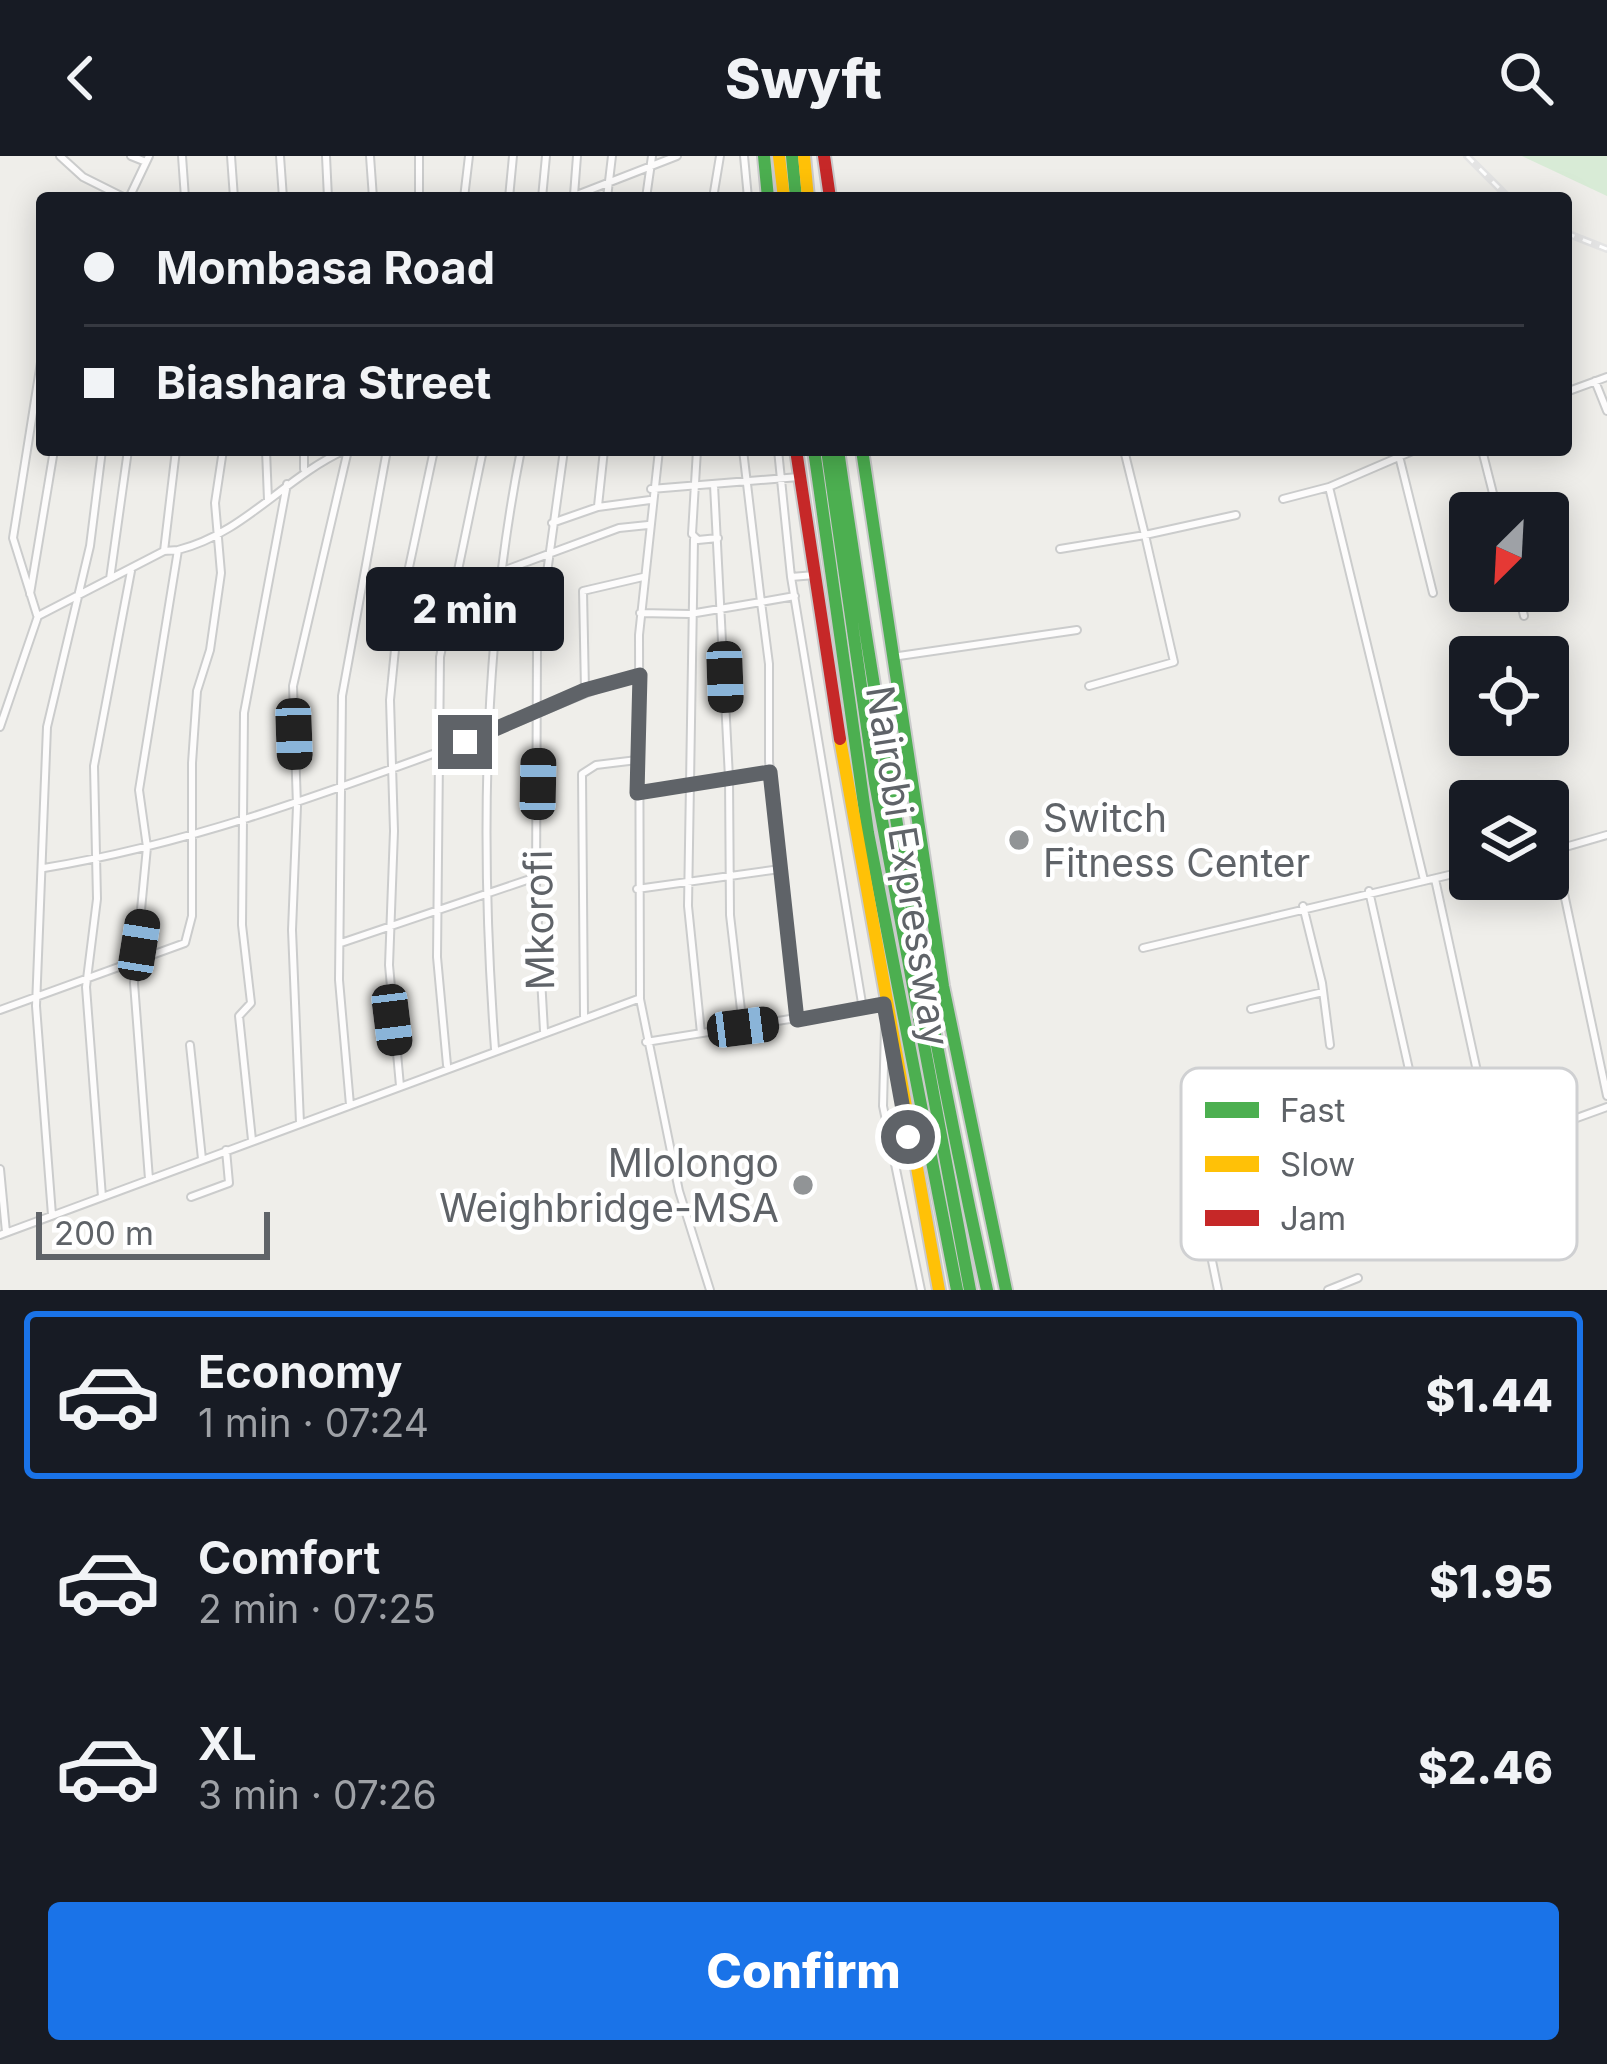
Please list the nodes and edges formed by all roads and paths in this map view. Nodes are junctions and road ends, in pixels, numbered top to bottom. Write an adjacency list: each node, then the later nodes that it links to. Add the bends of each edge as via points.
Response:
1 (60, 156): 25 (street)
2 (130, 156): 22 (street)
3 (182, 156): 27 (street)
4 (231, 156): 28 (street)
5 (280, 156): 29 (street)
6 (326, 156): 30 (street)
7 (370, 156): 31 (street)
8 (418, 156): 32 (street)
9 (469, 156): 33 (street)
10 (513, 156): 34 (street)
11 (546, 156): 35 (street)
12 (577, 156): 36 (street)
13 (612, 156): 24 (street)
14 (677, 156): 23 (street)
15 (721, 156): 40 (street)
16 (744, 156): 41 (street)
17 (764, 156): 42 (main road)
18 (779, 156): 43 (main road)
19 (792, 156): 44 (main road)
20 (804, 156): 45 (main road)
21 (824, 156): 46 (main road)
22 (147, 159): 26 (street)
23 (651, 160): 24 (street); 39 (street)
24 (610, 181): 37 (street); 38 (street)
25 (115, 192)
26 (130, 192)
27 (185, 192)
28 (234, 192)
29 (283, 192)
30 (328, 192)
31 (373, 192)
32 (419, 192)
33 (465, 192)
34 (510, 192)
35 (543, 192)
36 (572, 192)
37 (583, 192)
38 (608, 192)
39 (647, 192)
40 (714, 192)
41 (747, 192)
42 (767, 192)
43 (783, 192)
44 (795, 192)
45 (807, 192)
46 (829, 192)
47 (1607, 377): 48 (street)
48 (1595, 381): 49 (street); 51 (street)
49 (1572, 390)
50 (36, 394): 112 (street, via 13,538)
51 (1607, 412)
52 (53, 456): 112 (street)
53 (100, 456): 113 (street)
54 (127, 456): 109 (street)
55 (175, 456): 102 (street)
56 (222, 456): 97 (street)
57 (266, 456): 90 (street)
58 (304, 456): 79 (street)
59 (333, 456): 79 (street)
60 (345, 456): 138 (street, via 292,686)
61 (386, 456): 136 (street, via 347,645)
62 (433, 456): 132 (street, via 398,619)
63 (482, 456): 110 (street)
64 (520, 456): 105 (street)
65 (563, 456): 94 (street, Mkorofi)
66 (603, 456): 92 (street)
67 (657, 456): 87 (street)
68 (696, 456): 85 (street)
69 (744, 456): 83 (street)
70 (779, 456): 81 (street)
71 (797, 456): 80 (main road)
72 (815, 456): 203 (main road, Nairobi Expressway, via 868,833)
73 (828, 456): 204 (main road, Nairobi Expressway, via 875,783)
74 (839, 456): 205 (main road, via 887,785)
75 (863, 456): 123 (main road)
76 (1125, 456): 96 (street)
77 (1399, 456): 86 (street); 111 (street)
78 (1484, 456): 88 (street)
79 (304, 469): 82 (street)
80 (799, 477): 81 (street); 106 (main road)
81 (781, 480): 83 (street); 108 (street)
82 (286, 484): 90 (street); 139 (street, via 244,712)
83 (748, 484): 84 (street); 115 (street)
84 (714, 485): 85 (street); 99 (street)
85 (693, 486): 87 (street); 98 (street)
86 (1329, 487): 89 (street); 151 (street)
87 (652, 489): 91 (street)
88 (1493, 492)
89 (1283, 499)
90 (268, 500): 97 (street)
91 (650, 500): 92 (street); 95 (street)
92 (598, 507): 94 (street)
93 (1236, 514): 96 (street)
94 (552, 523): 103 (street, Mkorofi)
95 (648, 525): 103 (street); 107 (street)
96 (1145, 535): 100 (street); 125 (street, via 1174,662)
97 (219, 538): 101 (street); 140 (street, via 216,610 197,691)
98 (694, 538): 99 (street); 119 (street)
99 (718, 538): 116 (street)
100 (1060, 549)
101 (178, 550): 102 (street); 142 (street, via 139,790)
102 (164, 551): 104 (street)
103 (548, 554): 105 (street); 127 (street, Mkorofi, via 537,645)
104 (131, 571): 109 (street); 144 (street, via 94,766)
105 (498, 574): 110 (street); 129 (street)
106 (815, 575): 108 (street); 170 (main road)
107 (643, 577): 118 (street); 126 (street, via 584,591)
108 (791, 578): 114 (street)
109 (110, 579): 113 (street)
110 (454, 589): 130 (street, via 440,657)
111 (1433, 593)
112 (30, 594): 120 (street)
113 (79, 595): 120 (street); 145 (street, via 47,727)
114 (794, 596): 115 (street); 167 (street)
115 (761, 602): 116 (street); 133 (street)
116 (717, 609): 119 (street); 134 (street)
117 (1523, 612): 121 (street)
118 (640, 613): 119 (street); 124 (street)
119 (690, 614): 135 (street)
120 (38, 616): 128 (street)
121 (1524, 616)
122 (1077, 630): 123 (street)
123 (892, 657): 206 (main road, via 950,1029)
124 (640, 675): 126 (street); 131 (street)
125 (1089, 686)
126 (585, 690): 127 (street)
127 (540, 710): 129 (street); 149 (street, Mkorofi)
128 (0, 727)
129 (491, 732): 130 (street); 155 (street)
130 (440, 751): 132 (street); 158 (street)
131 (637, 760): 137 (street); 171 (street, via 582,774)
132 (392, 768): 136 (street); 159 (street)
133 (770, 772): 134 (street); 146 (street)
134 (729, 778): 135 (street); 147 (street)
135 (690, 786): 137 (street); 152 (street)
136 (341, 787): 138 (street); 160 (street)
137 (637, 793): 153 (street)
138 (297, 806): 139 (street); 188 (street, via 292,930)
139 (243, 822): 140 (street); 189 (street, via 251,1003 239,1016)
140 (194, 830): 142 (street); 162 (street, via 185,943)
141 (1607, 836): 143 (street)
142 (147, 847): 144 (street); 162 (street)
143 (1569, 847)
144 (92, 860): 145 (street); 163 (street, via 97,899)
145 (44, 868): 165 (street)
146 (780, 869): 147 (street); 172 (street)
147 (730, 875): 152 (street); 173 (street)
148 (1449, 875): 150 (street)
149 (536, 877): 155 (street); 174 (street, Mkorofi)
150 (1435, 878): 151 (street); 182 (street)
151 (1424, 880): 154 (street)
152 (689, 882): 153 (street); 175 (street)
153 (637, 889): 166 (street)
154 (1369, 891): 157 (street); 181 (street)
155 (488, 892): 158 (street); 179 (street)
156 (1562, 900): 184 (street)
157 (1303, 907): 161 (street); 164 (street)
158 (440, 908): 159 (street); 180 (street)
159 (389, 927): 160 (street); 183 (street)
160 (340, 944): 185 (street)
161 (1143, 948)
162 (136, 959): 163 (street); 193 (street)
163 (88, 974): 165 (street); 194 (street)
164 (1323, 992): 168 (street); 178 (street)
165 (36, 999): 169 (street); 196 (street)
166 (640, 999): 171 (street); 176 (street)
167 (862, 1009): 170 (street); 172 (street)
168 (1251, 1009)
169 (0, 1010)
170 (885, 1010): 201 (street, via 883,1106); 202 (main road)
171 (584, 1016): 174 (street)
172 (797, 1020): 173 (street)
173 (743, 1027): 175 (street)
174 (544, 1031): 179 (street)
175 (700, 1034): 176 (street)
176 (646, 1042): 200 (street, via 688,1229)
177 (190, 1045): 191 (street)
178 (1330, 1045)
179 (495, 1049): 180 (street)
180 (447, 1067): 183 (street)
181 (1409, 1068)
182 (1476, 1068)
183 (400, 1086): 185 (street)
184 (1607, 1096)
185 (350, 1106): 188 (street)
186 (1607, 1107): 187 (street)
187 (1577, 1118)
188 (300, 1123): 189 (street)
189 (252, 1140): 190 (street)
190 (226, 1150): 191 (street); 195 (street, via 229,1184)
191 (202, 1159): 193 (street)
192 (0, 1169): 197 (street)
193 (149, 1179): 194 (street)
194 (101, 1197): 196 (street)
195 (191, 1197)
196 (52, 1215): 197 (street)
197 (3, 1234)
198 (1212, 1260): 207 (street)
199 (1358, 1278): 208 (street)
200 (710, 1290)
201 (920, 1290)
202 (939, 1290)
203 (957, 1290)
204 (970, 1290)
205 (987, 1290)
206 (1006, 1290)
207 (1218, 1290)
208 (1328, 1290)

